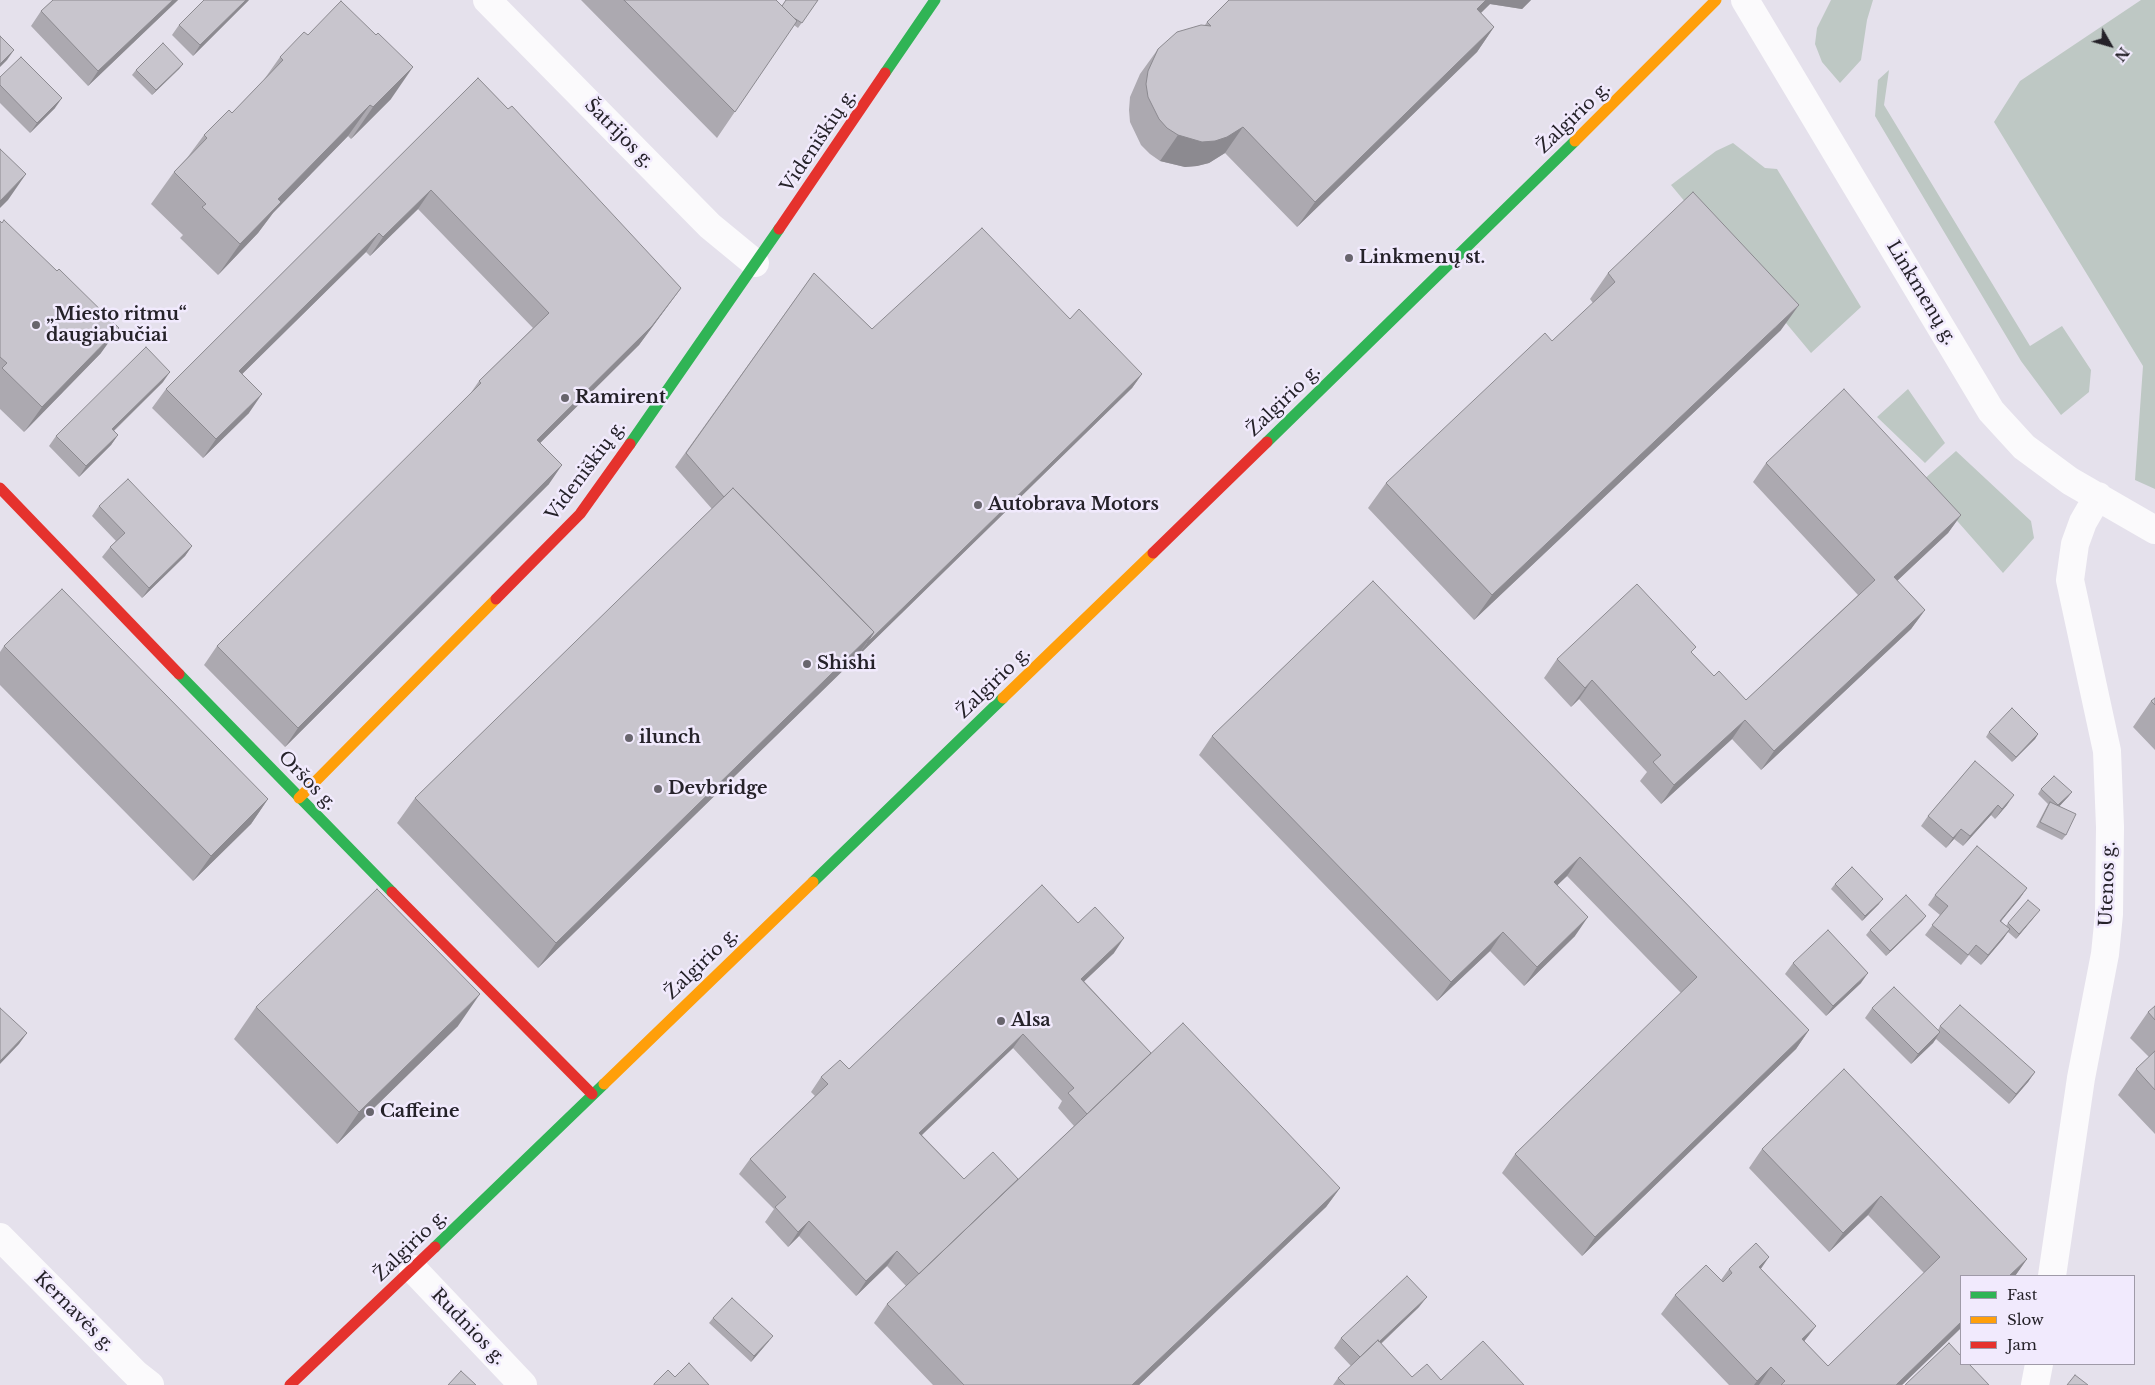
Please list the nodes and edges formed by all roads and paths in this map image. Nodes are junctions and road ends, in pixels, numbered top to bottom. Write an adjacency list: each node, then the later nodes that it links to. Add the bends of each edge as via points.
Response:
1 (487, 0): 5 (street, Šatrijos g., via 710,226)
2 (935, 0): 5 (main road, Videniškių g.)
3 (1716, 0): 10 (main road, Žalgirio g., via 1284,425)
4 (1745, 0): 7 (street, Linkmenų g., via 1991,411 2024,447 2070,481)
5 (755, 263): 9 (main road, Videniškių g., via 580,514)
6 (0, 488): 9 (main road, Oršos g.)
7 (2098, 496): 8 (street, Linkmenų g.); 13 (street, Utenos g., via 2075,544 2070,580 2107,751 2110,827 2108,914 2105,954 2081,1078)
8 (2155, 530)
9 (299, 798): 10 (main road, Oršos g.)
10 (592, 1094): 12 (main road, Žalgirio g.)
11 (0, 1237): 15 (street, Kernavės g.)
12 (413, 1270): 16 (main road, Žalgirio g.); 17 (street, Rudnios g.)
13 (2052, 1275)
14 (2040, 1365): 18 (street)
15 (150, 1385)
16 (290, 1385)
17 (523, 1385)
18 (2035, 1385)

